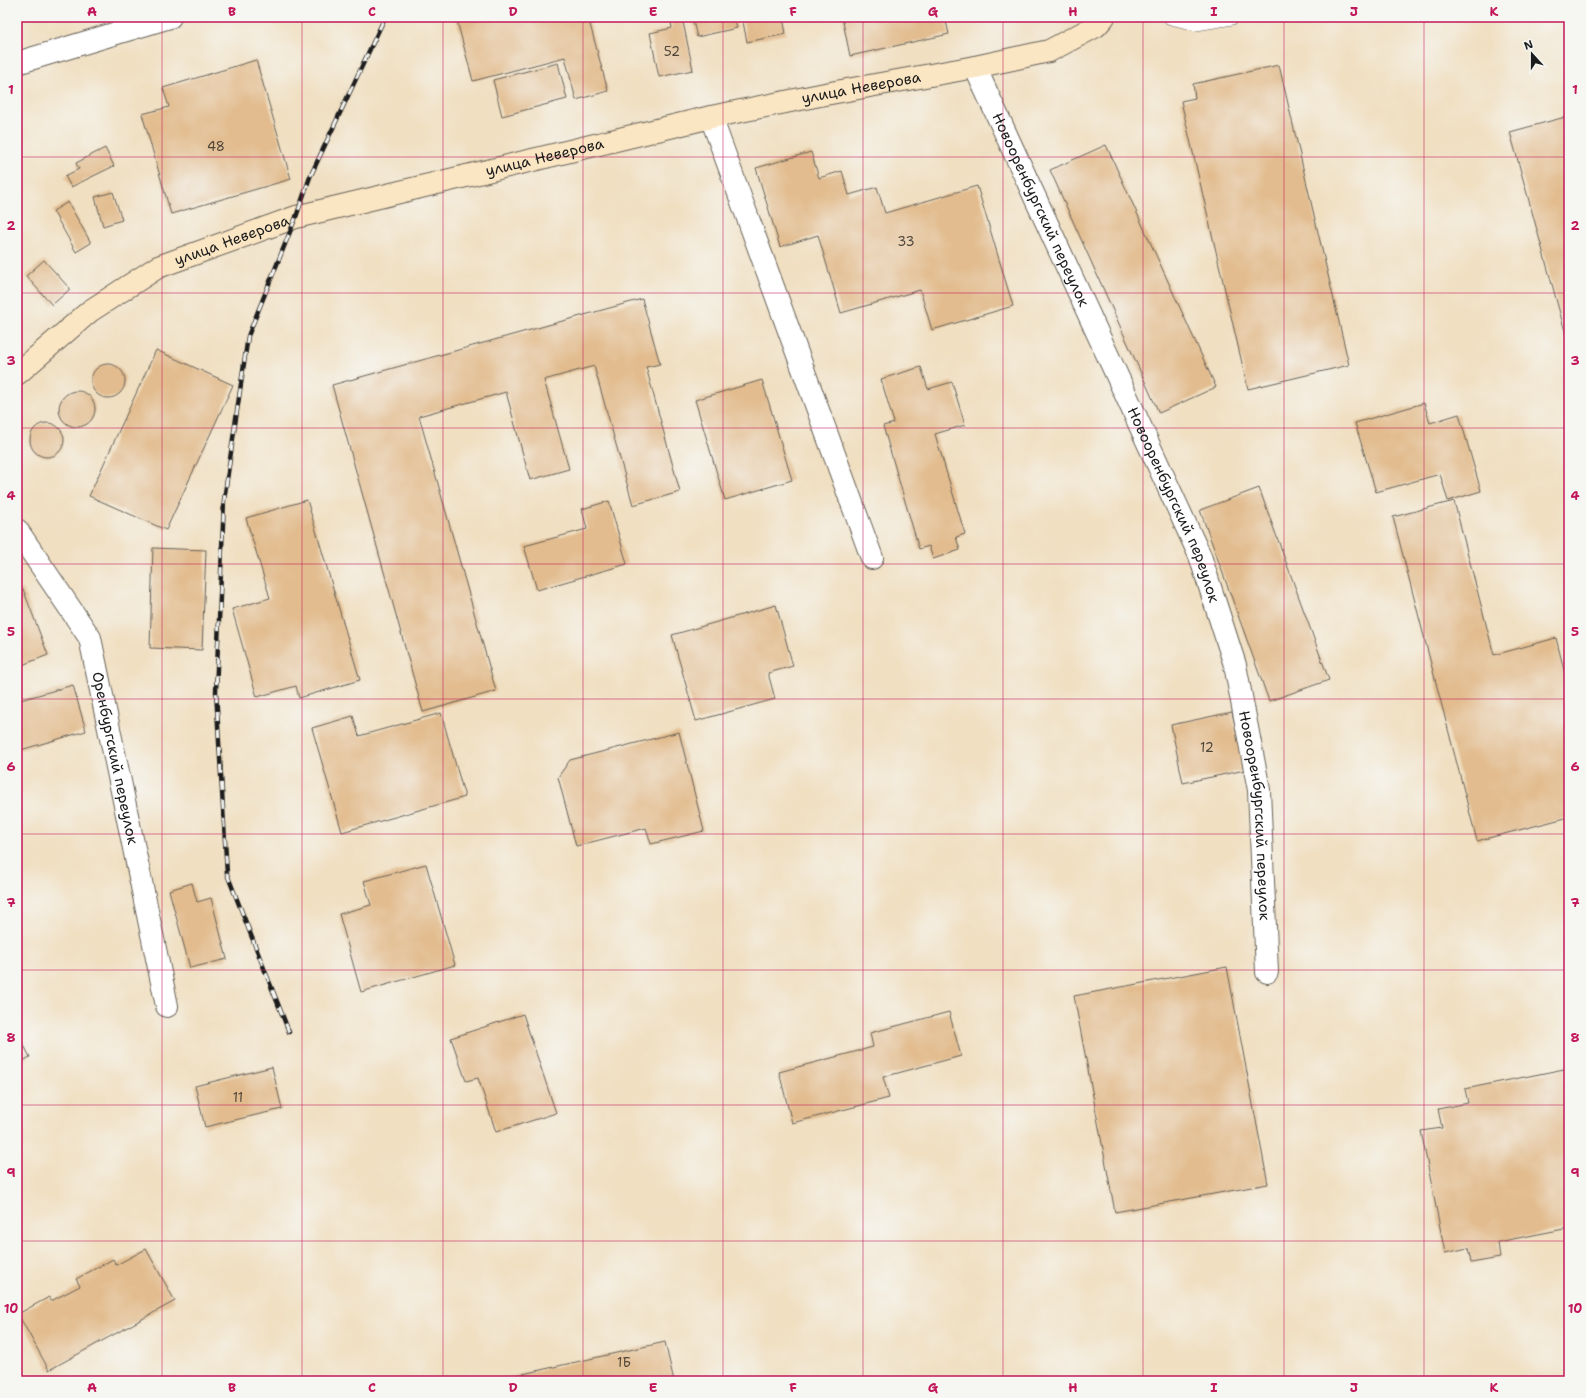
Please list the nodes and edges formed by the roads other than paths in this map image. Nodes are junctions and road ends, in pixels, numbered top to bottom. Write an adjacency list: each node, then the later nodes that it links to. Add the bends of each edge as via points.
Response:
1 (170, 17): 5 (street)
2 (1104, 17): 6 (street, улица Неверова, via 1096,26 1049,51)
3 (1172, 17): 4 (lane, via 1196,23)
4 (1232, 17)
5 (17, 63)
6 (975, 67): 7 (street, улица Неверова); 11 (street, Новооренбургский переулок, via 1202,563 1235,665 1259,790)
7 (711, 117): 8 (street, улица Неверова, via 296,217 158,267 90,311); 10 (street)
8 (17, 374)
9 (17, 530): 12 (street, Оренбургский переулок, via 90,638)
10 (872, 558)
11 (1267, 972)
12 (167, 1006)

